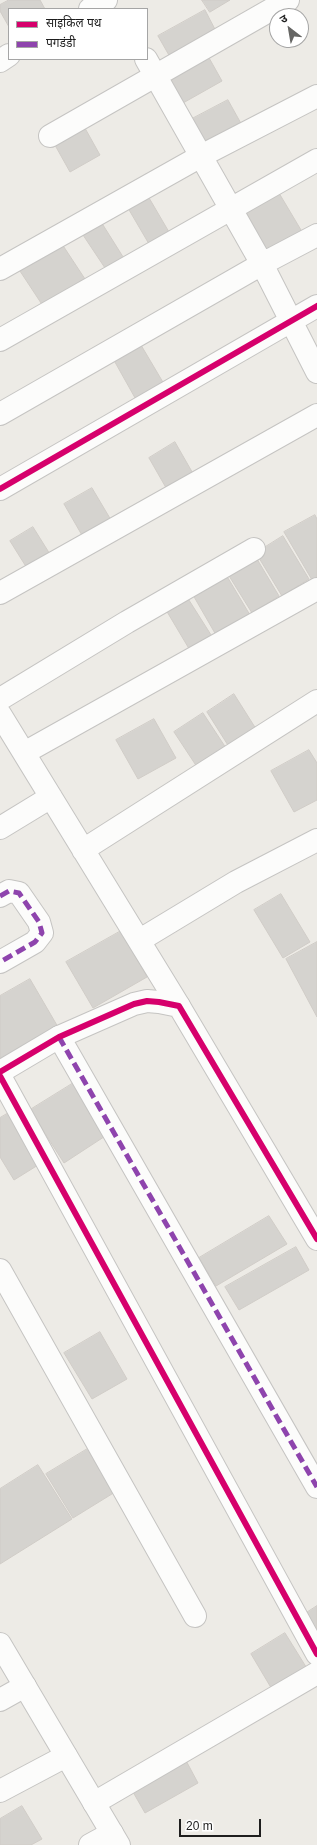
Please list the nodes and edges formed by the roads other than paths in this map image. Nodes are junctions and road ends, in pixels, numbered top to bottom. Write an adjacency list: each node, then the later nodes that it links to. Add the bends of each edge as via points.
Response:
1 (106, 0): 3 (street)
2 (288, 0): 4 (street)
3 (92, 8)
4 (151, 68): 6 (street); 7 (street)
5 (317, 96): 7 (street)
6 (50, 136)
7 (201, 156): 9 (street); 12 (street)
8 (317, 160): 9 (street)
9 (231, 208): 11 (street); 15 (street)
10 (317, 235): 11 (street)
11 (262, 264): 14 (street); 17 (street)
12 (0, 269)
13 (317, 306): 14 (street)
14 (291, 320): 16 (street); 19 (street)
15 (0, 340)
16 (317, 372)
17 (0, 414)
18 (317, 415): 22 (street)
19 (0, 489)
20 (254, 549): 23 (street)
21 (317, 589): 26 (street)
22 (0, 593)
23 (0, 699)
24 (317, 701): 30 (street)
25 (0, 714): 26 (street)
26 (24, 753): 27 (street)
27 (51, 797): 28 (street); 30 (street)
28 (0, 828)
29 (317, 840): 32 (street, via 236,882)
30 (83, 850): 32 (street)
31 (0, 896): 33 (street, via 9,891 19,893 39,922 42,933 35,942)
32 (140, 940): 34 (street)
33 (0, 962)
34 (179, 1006): 35 (street, via 147,1001 134,1004); 38 (street)
35 (59, 1037): 36 (street); 40 (street)
36 (0, 1072)
37 (0, 1076): 43 (street)
38 (317, 1240)
39 (0, 1270): 41 (street)
40 (317, 1487)
41 (195, 1616)
42 (0, 1644): 45 (street)
43 (317, 1654)
44 (317, 1673): 49 (street)
45 (25, 1686): 46 (street); 47 (street)
46 (0, 1700)
47 (66, 1756): 48 (street); 49 (street)
48 (0, 1791)
49 (94, 1803): 50 (street)
50 (116, 1839): 51 (street)
51 (90, 1845)

